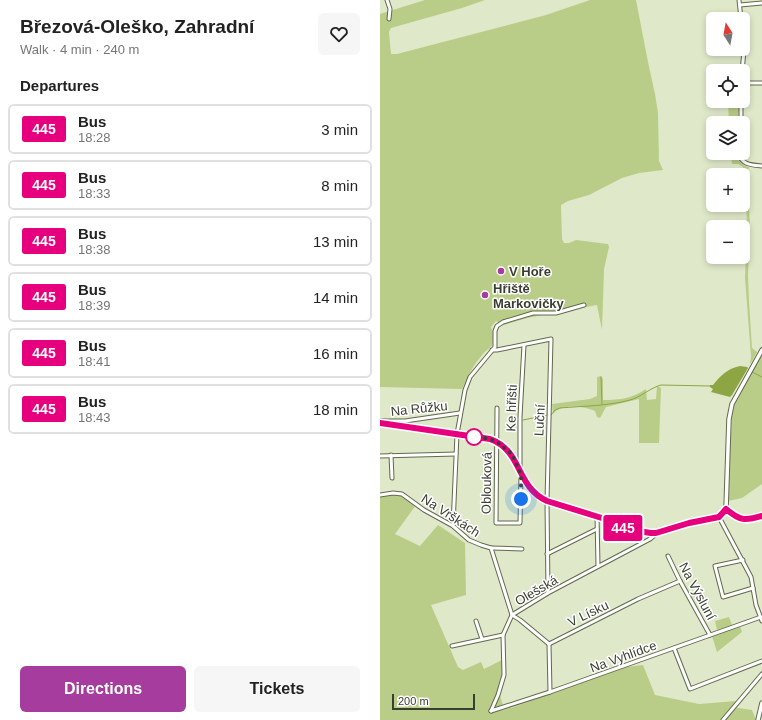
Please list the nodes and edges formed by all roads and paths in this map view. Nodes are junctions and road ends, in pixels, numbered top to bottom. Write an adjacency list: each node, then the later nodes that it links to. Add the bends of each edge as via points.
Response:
1 (387, 0): 6 (street, via 390,9)
2 (739, 0): 4 (street)
3 (762, 3): 4 (street)
4 (740, 5): 5 (street)
5 (740, 12)
6 (389, 19)
7 (750, 83): 8 (street)
8 (762, 83)
9 (742, 160): 10 (street, via 745,163)
10 (762, 166)
11 (584, 305): 13 (street, via 556,313 533,313 503,322 495,331 495,346)
12 (524, 345): 13 (street); 23 (street, Ke hřišti); 26 (street, Luční, via 551,339)
13 (492, 350): 16 (street, via 470,377)
14 (762, 350): 27 (street, via 732,404)
15 (497, 408): 19 (street)
16 (460, 413): 17 (street, Na Růžku); 18 (street)
17 (380, 422): 18 (street)
18 (457, 434): 19 (street); 20 (street)
19 (497, 442): 23 (street, via 512,454); 23 (street, Oblouková, via 496,523 520,524)
20 (456, 454): 21 (street); 31 (street)
21 (391, 455): 22 (street); 24 (street)
22 (380, 456)
23 (520, 473): 26 (street, via 534,494)
24 (392, 478)
25 (380, 495): 31 (street, Na Vrškách, via 402,494)
26 (547, 501): 28 (street); 36 (street, Luční)
27 (726, 509): 29 (street, via 742,520); 30 (street)
28 (597, 516): 32 (street); 33 (street, via 625,529)
29 (762, 516)
30 (719, 517): 33 (street); 38 (street)
31 (453, 526): 34 (street, Na Vrškách, via 469,540)
32 (597, 528): 36 (street); 39 (street)
33 (656, 533): 39 (street, Olešská, via 650,539)
34 (490, 548): 35 (street); 43 (street, Na Vrškách)
35 (522, 549)
36 (547, 554): 42 (street, Luční)
37 (668, 556): 40 (street, Na Výsluní)
38 (743, 560): 41 (street); 41 (street, via 715,566 723,597)
39 (598, 566): 42 (street, Olešská)
40 (680, 582): 48 (street, Na Výsluní); 50 (street, V Lísku, via 638,599)
41 (753, 588): 44 (street)
42 (548, 593): 43 (street, Olešská)
43 (512, 615): 47 (street, Olešská); 50 (street)
44 (761, 617): 46 (street); 48 (street, Na Vyhlídce)
45 (476, 620): 49 (street)
46 (762, 621)
47 (504, 635): 49 (street); 57 (street, Olešská, via 504,675)
48 (710, 635): 52 (street, Na Vyhlídce)
49 (482, 639): 51 (street)
50 (549, 644): 55 (street)
51 (452, 646)
52 (674, 648): 53 (street, via 690,689); 55 (street, Na Vyhlídce)
53 (762, 661)
54 (762, 674): 58 (street)
55 (550, 692): 57 (street, Na Vyhlídce)
56 (762, 703): 59 (street)
57 (491, 711)
58 (723, 720)
59 (758, 720)

